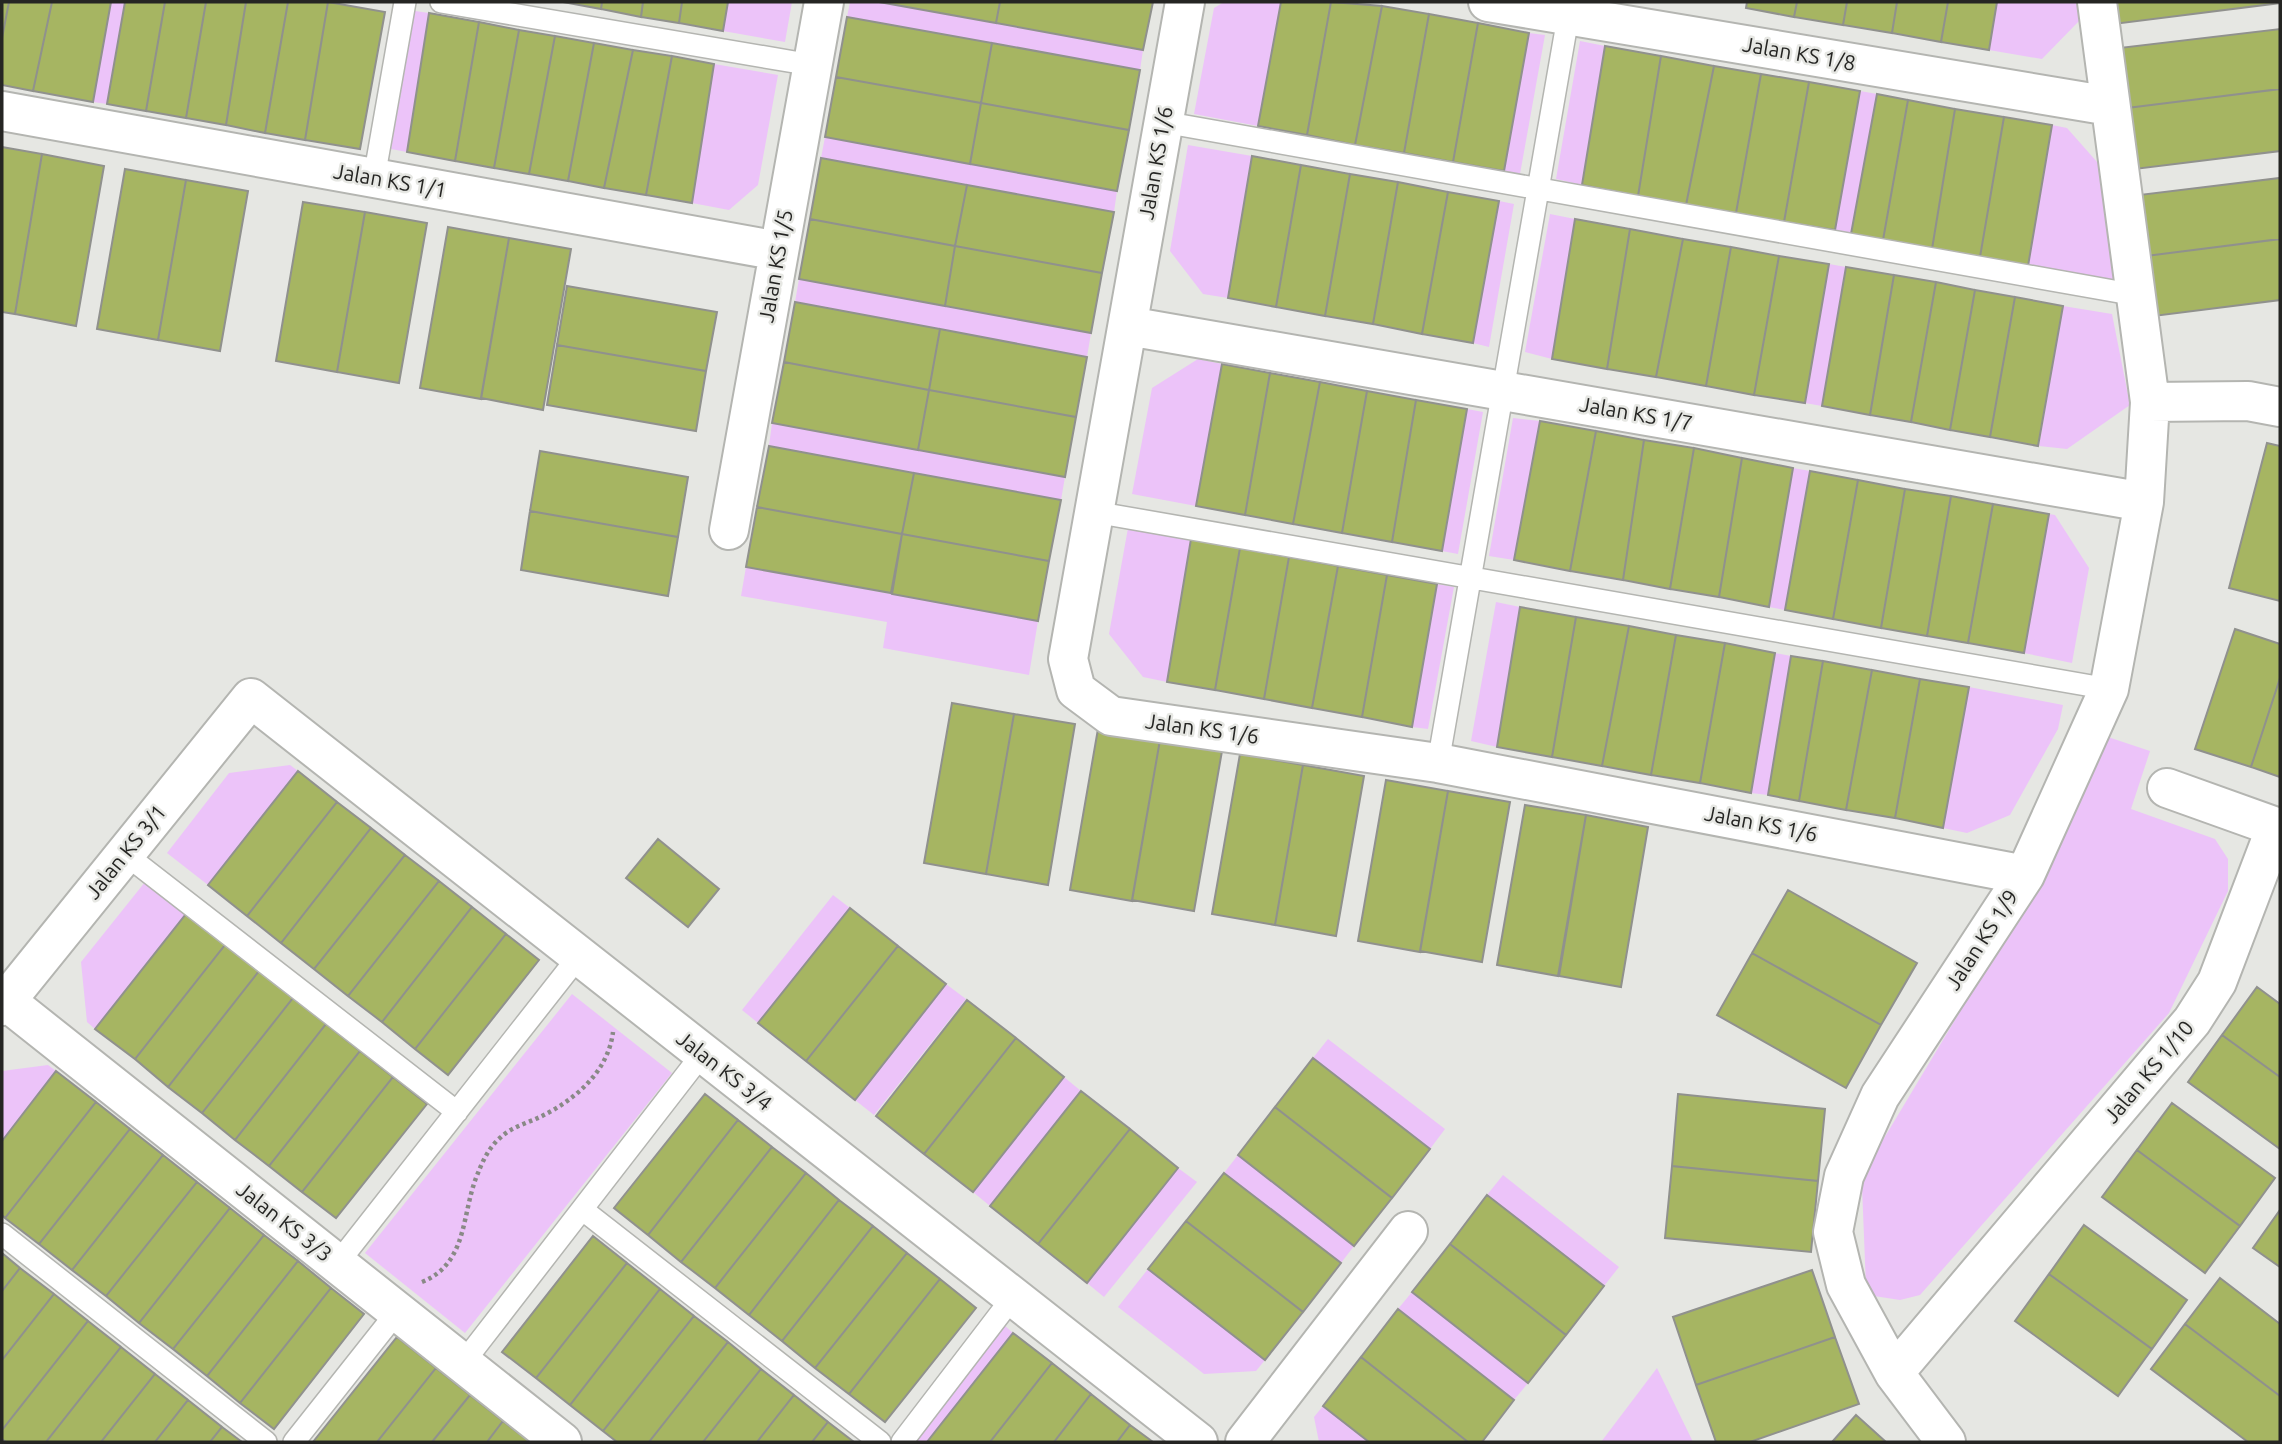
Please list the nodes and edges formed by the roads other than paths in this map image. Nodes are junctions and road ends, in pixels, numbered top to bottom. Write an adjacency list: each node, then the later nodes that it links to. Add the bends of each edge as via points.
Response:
1 (405, 2): 12 (lane)
2 (441, 2): 8 (lane)
3 (824, 2): 8 (street, Jalan KS 1/5)
4 (1185, 2): 11 (street, Jalan KS 1/6)
5 (1488, 2): 7 (street, Jalan KS 1/8)
6 (2097, 2): 9 (street, Jalan KS 1/9)
7 (1569, 8): 9 (street, Jalan KS 1/8); 13 (lane)
8 (813, 65): 14 (street, Jalan KS 1/5)
9 (2110, 106): 15 (street, Jalan KS 1/9)
10 (2, 111): 12 (street, Jalan KS 1/1)
11 (1163, 121): 13 (lane); 16 (street, Jalan KS 1/6)
12 (374, 178): 14 (street, Jalan KS 1/1)
13 (1537, 188): 15 (lane); 17 (lane)
14 (779, 251): 22 (street, Jalan KS 1/5)
15 (2136, 295): 18 (street, Jalan KS 1/9)
16 (1128, 326): 17 (street, Jalan KS 1/7); 21 (street, Jalan KS 1/6)
17 (1503, 391): 20 (street, Jalan KS 1/7); 23 (lane)
18 (2150, 402): 19 (street, via 2248,401); 20 (street, Jalan KS 1/9)
19 (2280, 407)
20 (2144, 502): 24 (street, Jalan KS 1/9)
21 (1094, 512): 23 (lane); 26 (street, Jalan KS 1/6, via 1068,659 1076,690 1111,716)
22 (729, 530)
23 (1470, 577): 24 (lane); 26 (lane)
24 (2109, 689): 29 (street, Jalan KS 1/9)
25 (251, 698): 28 (street, Jalan KS 3/1); 30 (street, Jalan KS 3/4)
26 (1438, 763): 29 (street, Jalan KS 1/6)
27 (2167, 788): 41 (street, Jalan KS 1/10, via 2276,827 2217,982 2192,1021)
28 (125, 854): 31 (street, Jalan KS 3/1); 33 (lane)
29 (2025, 874): 41 (street, Jalan KS 1/9, via 1880,1096 1844,1176 1833,1232 1846,1285)
30 (579, 956): 32 (street, Jalan KS 3/4); 33 (lane)
31 (4, 1004): 37 (street, Jalan KS 3/3)
32 (703, 1054): 34 (lane); 38 (street, Jalan KS 3/4)
33 (457, 1112): 37 (lane)
34 (583, 1210): 40 (lane); 45 (lane)
35 (1408, 1231): 48 (street)
36 (2, 1234): 42 (lane)
37 (337, 1264): 39 (street, Jalan KS 3/3)
38 (1013, 1297): 46 (lane); 47 (street, Jalan KS 3/4)
39 (397, 1312): 40 (street, Jalan KS 3/3); 43 (lane)
40 (463, 1363): 44 (street, Jalan KS 3/3)
41 (1894, 1373): 49 (street, Jalan KS 1/9)
42 (266, 1442)
43 (294, 1442)
44 (562, 1442)
45 (880, 1442)
46 (902, 1442)
47 (1199, 1442)
48 (1245, 1442)
49 (1945, 1442)

